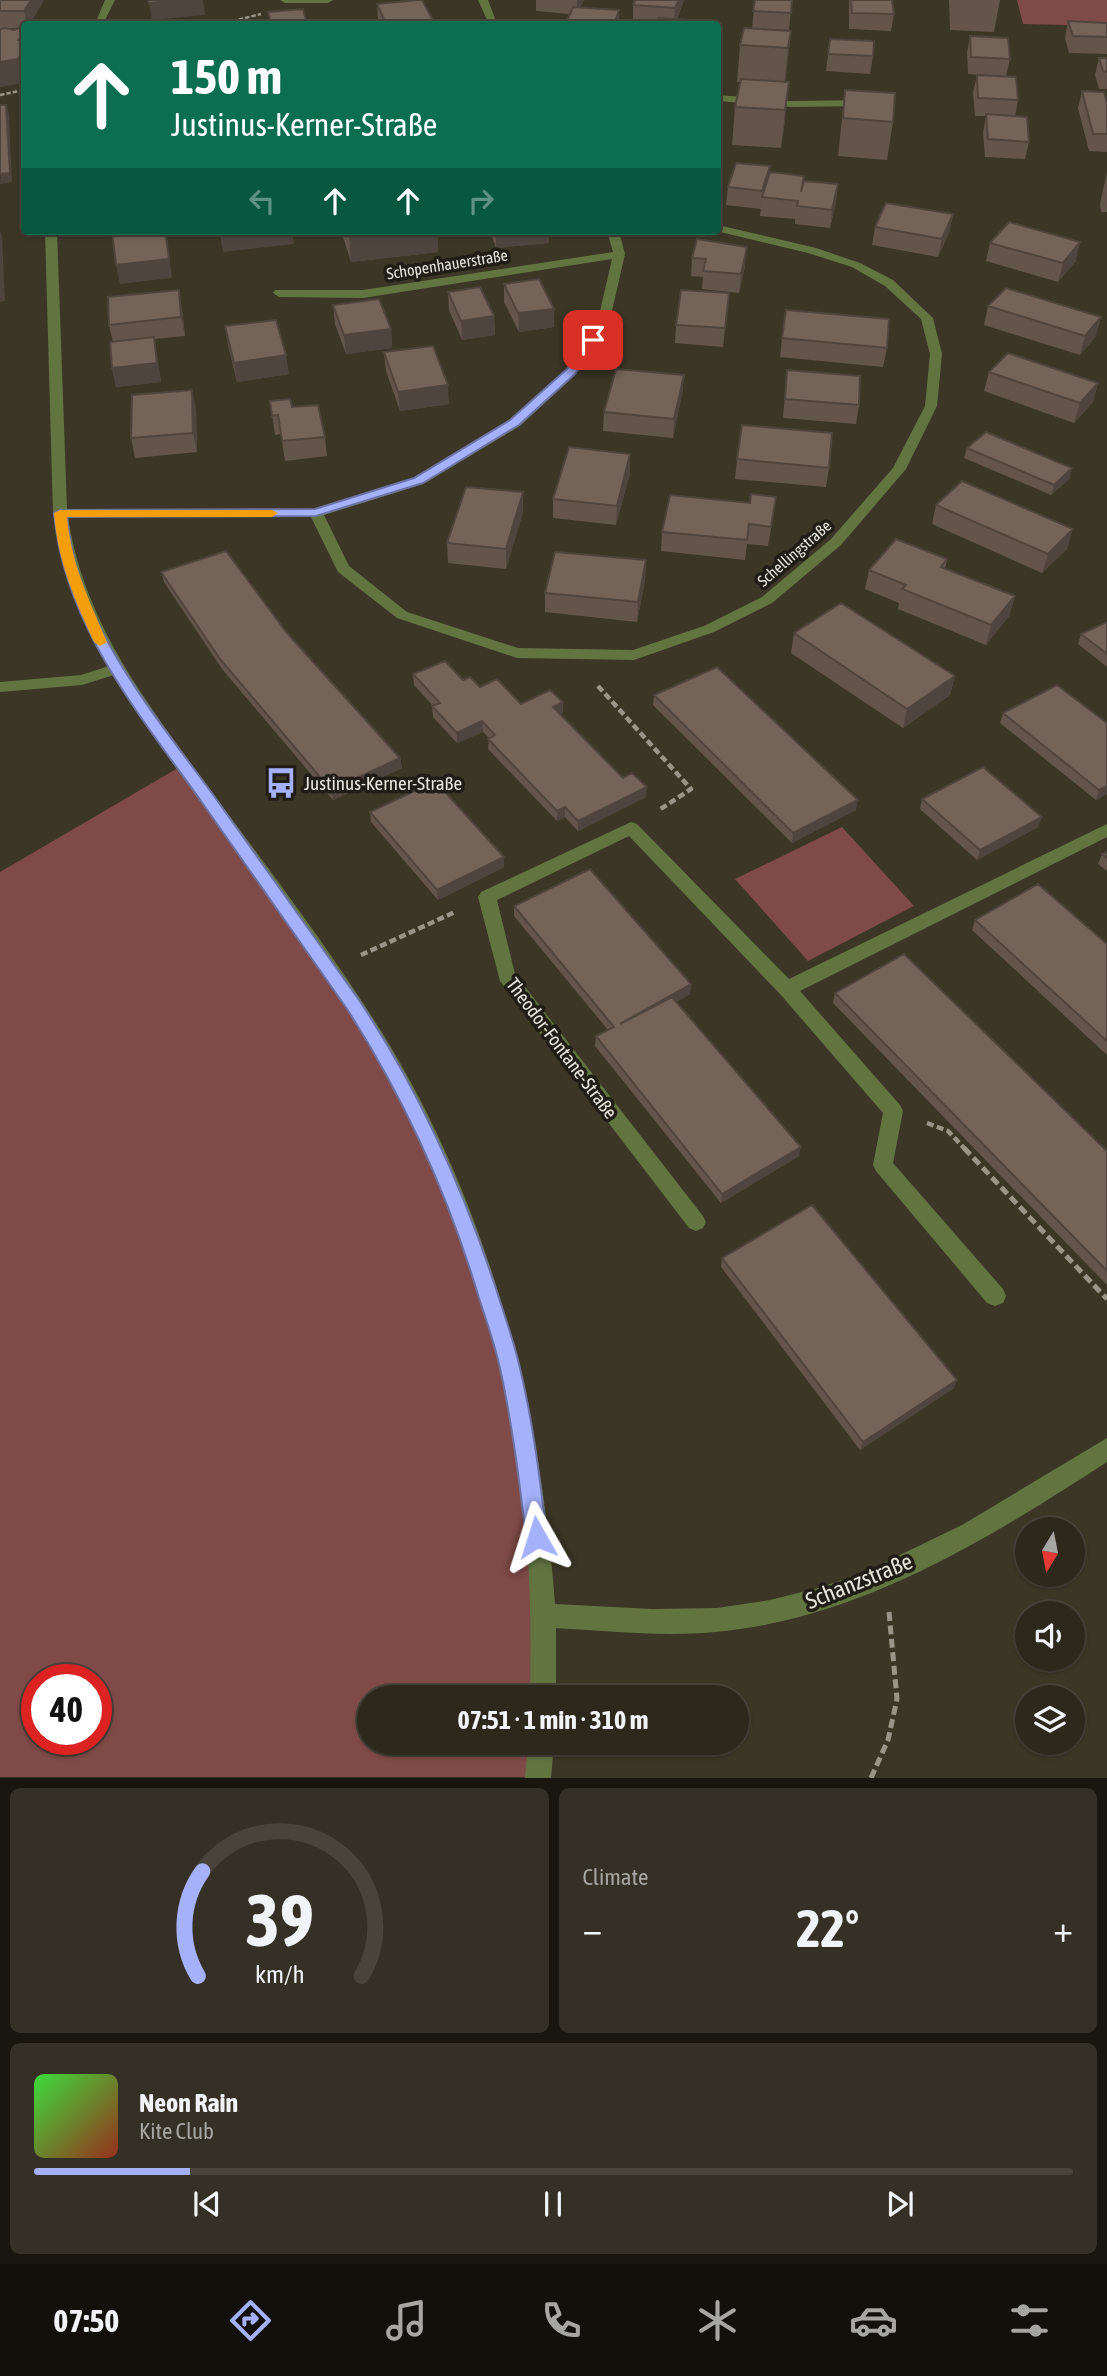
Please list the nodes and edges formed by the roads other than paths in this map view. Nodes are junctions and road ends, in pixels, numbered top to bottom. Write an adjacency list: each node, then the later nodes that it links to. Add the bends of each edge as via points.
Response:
1 (110, 0): 5 (street)
2 (285, 0): 3 (street)
3 (328, 0)
4 (483, 0): 6 (street)
5 (100, 21)
6 (492, 21)
7 (721, 98): 8 (street)
8 (867, 103)
9 (721, 229): 15 (street, Schellingstraße, via 812,250 856,265 889,283 927,318 936,354 930,406 899,469 836,542 767,600 709,629 635,655 517,653 402,615 343,569)
10 (51, 235): 14 (street)
11 (614, 235): 12 (street)
12 (619, 254): 13 (street, Schopenhauerstraße, via 363,294); 15 (street, via 603,324 571,372 514,423 418,481)
13 (278, 293)
14 (60, 513): 15 (street); 16 (street, via 63,544 76,588)
15 (316, 513)
16 (115, 669): 17 (street, via 82,680); 23 (street, via 330,970 388,1058 425,1127 456,1199 509,1362 528,1461)
17 (0, 688)
18 (1107, 830): 19 (street)
19 (787, 989): 20 (street, Theodor-Fontane-Straße, via 631,828 487,897 506,976); 21 (street, via 893,1111 883,1165)
20 (696, 1222)
21 (995, 1296)
22 (1107, 1449): 23 (street, Schanzstraße, via 984,1524 835,1596 716,1620)
23 (542, 1615): 24 (street)
24 (543, 1685)
25 (540, 1755): 26 (street)
26 (538, 1777)

